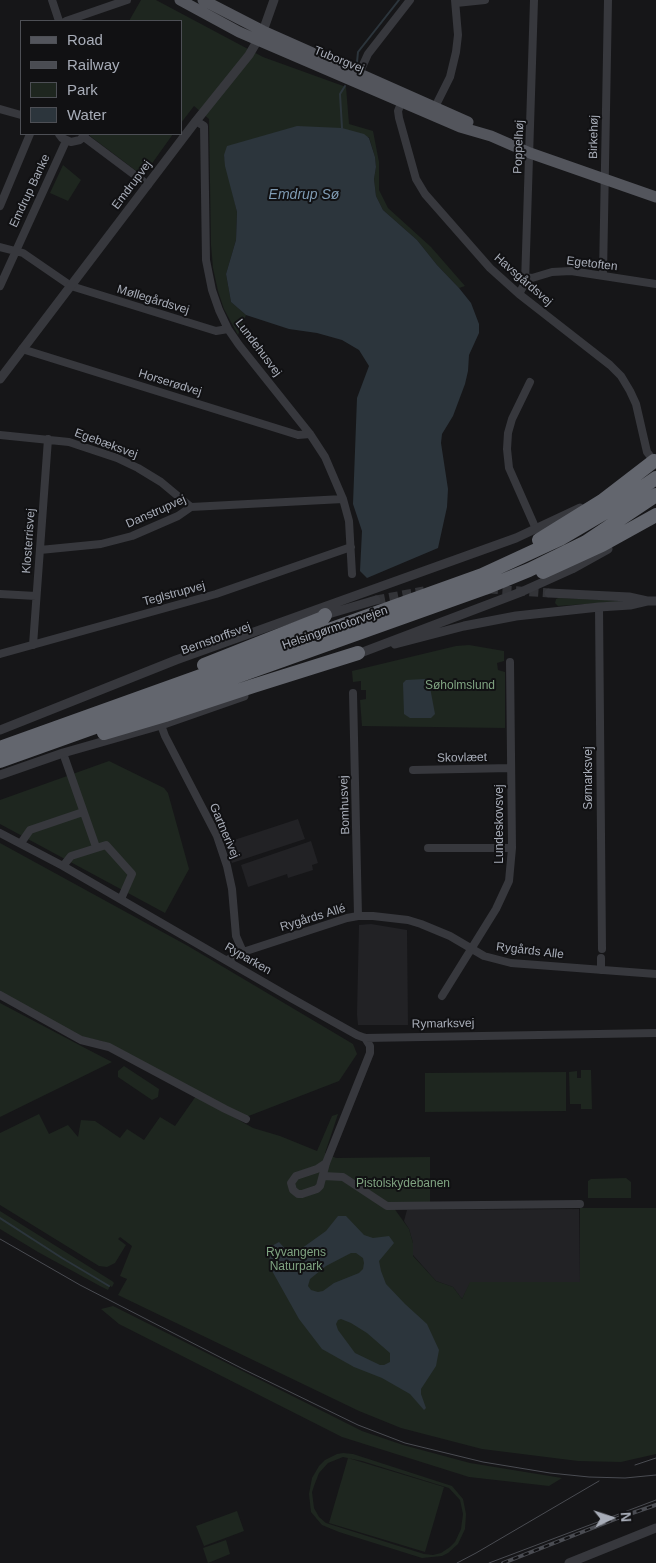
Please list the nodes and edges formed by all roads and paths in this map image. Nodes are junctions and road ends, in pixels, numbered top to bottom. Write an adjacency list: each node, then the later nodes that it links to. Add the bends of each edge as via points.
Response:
1 (52, 0): 11 (street)
2 (127, 0): 12 (street)
3 (180, 0): 13 (main road, Tuborgvej)
4 (203, 0): 13 (main road, Tuborgvej)
5 (274, 0): 13 (street, Emdrupvej)
6 (410, 0): 14 (street, via 368,54)
7 (485, 0): 10 (street)
8 (534, 0): 25 (street, Poppelhøj)
9 (608, 0): 26 (street, Birkehøj)
10 (455, 1): 16 (street, via 456,52 450,77)
11 (59, 20)
12 (69, 20)
13 (261, 36): 14 (main road, Tuborgvej); 19 (street, Emdrupvej, via 250,55)
14 (358, 77): 15 (main road, Tuborgvej); 16 (main road, Tuborgvej)
15 (402, 101): 23 (main road, Tuborgvej, via 460,127); 37 (street, Havsgårdsvej, via 399,118 416,179 425,194 490,268)
16 (435, 107): 23 (main road, Tuborgvej)
17 (0, 109): 18 (street)
18 (20, 115)
19 (196, 120): 27 (street, Emdrupvej); 38 (street, Lundehusvej, via 204,126 206,260 219,310)
20 (30, 135): 29 (street, Emdrup Banke)
21 (60, 135): 24 (street)
22 (84, 135): 24 (street, via 76,142); 27 (street)
23 (491, 136): 25 (main road, Tuborgvej)
24 (66, 141): 31 (street, Emdrup Banke)
25 (530, 153): 26 (main road, Tuborgvej); 33 (street, Poppelhøj)
26 (605, 179): 28 (main road, Tuborgvej); 32 (street, Birkehøj)
27 (148, 186): 36 (street, Emdrupvej)
28 (656, 197)
29 (0, 206)
30 (0, 247): 31 (street)
31 (15, 251): 35 (street, Emdrup Banke); 36 (street, via 23,253)
32 (603, 275): 33 (street, Egetoften, via 561,271); 34 (street, Egetoften)
33 (525, 277): 37 (street, Poppelhøj)
34 (656, 284)
35 (0, 286)
36 (71, 286): 38 (street, Møllegårdsvej, via 216,331); 39 (street, Emdrupvej)
37 (519, 294): 45 (street, Havsgårdsvej, via 621,376 636,404 648,452)
38 (228, 329): 42 (street, Lundehusvej)
39 (22, 349): 40 (street, Emdrupvej); 42 (street, Horserødvej, via 298,435)
40 (0, 379)
41 (530, 382): 51 (street, via 512,419 507,449 509,468)
42 (310, 434): 48 (street, Lundehusvej, via 325,457)
43 (0, 435): 44 (street, Egebæksvej)
44 (48, 440): 49 (street, Egebæksvej, via 69,442 117,458 161,482); 53 (street, Klosterrisvej)
45 (655, 461): 51 (street, via 599,497); 59 (highway, via 556,530)
46 (656, 478): 59 (highway, Helsingørmotorvejen, via 586,524 534,553)
47 (656, 495): 63 (highway, Helsingørmotorvejen, via 586,542 529,570)
48 (343, 499): 49 (street, Danstrupvej); 52 (street, Lundehusvej)
49 (192, 507): 53 (street, Danstrupvej, via 132,536 101,544)
50 (656, 516): 63 (highway, via 515,585); 66 (street, via 626,538 554,578)
51 (536, 529): 69 (street, via 176,660)
52 (351, 548): 54 (street, Lundehusvej); 64 (street, Teglstrupvej, via 216,594)
53 (40, 550): 57 (street, Klosterrisvej)
54 (352, 574)
55 (549, 593): 60 (street)
56 (0, 594): 57 (street)
57 (36, 596): 64 (street, Klosterrisvej)
58 (376, 600): 62 (street, Bernstorffsvej)
59 (413, 601): 70 (highway, Helsingørmotorvejen)
60 (652, 601): 61 (street)
61 (599, 607): 66 (street, via 489,620); 91 (street, Sømarksvej)
62 (325, 615): 69 (street, Bernstorffsvej); 70 (highway, via 166,680)
63 (396, 621): 74 (highway, Helsingørmotorvejen)
64 (33, 644): 65 (street, Teglstrupvej)
65 (0, 654)
66 (358, 654): 71 (street); 74 (highway, via 144,722)
67 (510, 662): 77 (street, Lundeskovsvej)
68 (353, 693): 88 (street, Bomhusvej)
69 (64, 705): 72 (street)
70 (117, 706): 73 (highway, Helsingørmotorvejen)
71 (161, 725): 75 (street); 92 (street, Gartnerivej, via 217,836 232,889 236,936)
72 (0, 730)
73 (0, 748)
74 (35, 748): 76 (highway, Helsingørmotorvejen)
75 (63, 753): 79 (street); 80 (street)
76 (0, 760)
77 (511, 768): 78 (street, Skovlæet); 85 (street, Lundeskovsvej)
78 (413, 770)
79 (0, 775)
80 (83, 812): 82 (street, via 30,830); 83 (street)
81 (0, 833): 82 (street, Ryparken)
82 (21, 843): 86 (street, Ryparken)
83 (96, 847): 86 (street, via 71,856); 87 (street, via 106,845 132,874)
84 (428, 848): 85 (street)
85 (512, 848): 90 (street, Lundeskovsvej, via 509,881 496,909)
86 (63, 866): 87 (street, Ryparken)
87 (121, 899): 94 (street, Ryparken)
88 (358, 916): 89 (street, Rygårds Allé); 92 (street, Rygårds Allé)
89 (410, 921): 90 (street, Rygårds Alle, via 450,936)
90 (470, 948): 95 (street, Rygårds Alle, via 484,956 512,963); 98 (street, Lundeskovsvej)
91 (602, 949)
92 (243, 952): 94 (street, Rygårds Allé)
93 (601, 958): 95 (street)
94 (227, 960): 100 (street, Ryparken)
95 (601, 970): 96 (street, Rygårds Alle)
96 (656, 974)
97 (0, 995): 101 (street, via 81,1040 109,1047)
98 (442, 996)
99 (656, 1033): 100 (street, Rymarksvej)
100 (365, 1038): 102 (street, via 370,1053)
101 (246, 1119)
102 (326, 1163): 103 (street); 103 (street, via 296,1176 291,1183 293,1190 302,1194 316,1189)
103 (323, 1176): 104 (street, via 342,1176 387,1206)
104 (580, 1204)
105 (656, 1528): 106 (street)
106 (569, 1563)

